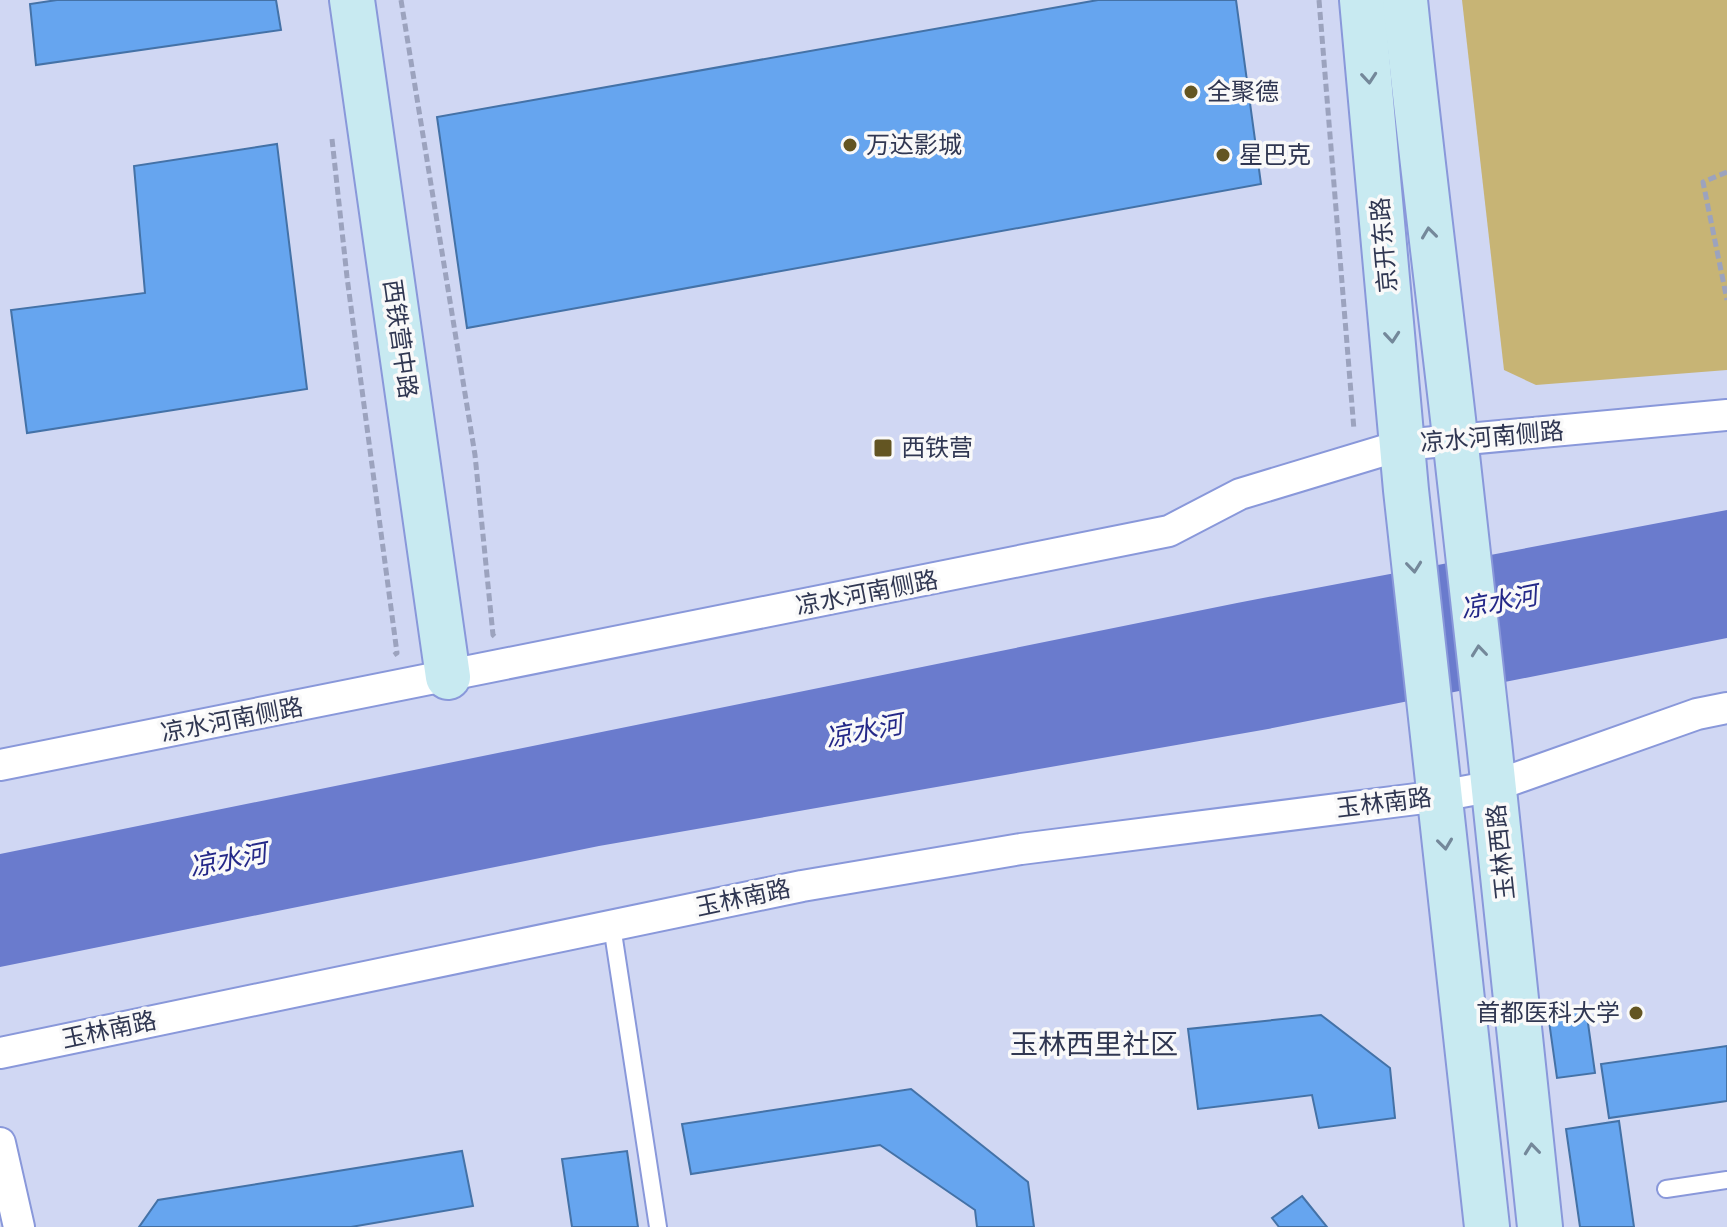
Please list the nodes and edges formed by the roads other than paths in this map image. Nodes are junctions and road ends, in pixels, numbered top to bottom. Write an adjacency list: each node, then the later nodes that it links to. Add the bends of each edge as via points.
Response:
1 (352, 0): 7 (street, 西铁营中路)
2 (1362, 0): 5 (street, 京开东路, one-way to 5)
3 (1405, 0): 6 (street, 京开东路, one-way to 3)
4 (1727, 415): 6 (street, 凉水河南侧路)
5 (1402, 445): 6 (street, 凉水河南侧路); 7 (street, 凉水河南侧路, via 1240,494 1169,531); 11 (street, 京开东路, one-way to 11)
6 (1457, 459): 10 (street, 玉林西路, one-way to 6)
7 (448, 677): 9 (street, 凉水河南侧路)
8 (1727, 708): 10 (street, 玉林南路)
9 (0, 765)
10 (1494, 786): 11 (street, 玉林南路); 20 (street, 玉林西路, one-way to 10)
11 (1440, 796): 12 (street, 玉林南路, via 1021,849 802,886); 19 (street, one-way to 19)
12 (612, 926): 13 (street, 玉林南路); 18 (lane)
13 (0, 1053)
14 (0, 1143): 17 (street)
15 (1727, 1180): 16 (lane)
16 (1666, 1189)
17 (19, 1227)
18 (658, 1227)
19 (1487, 1227)
20 (1540, 1227)

